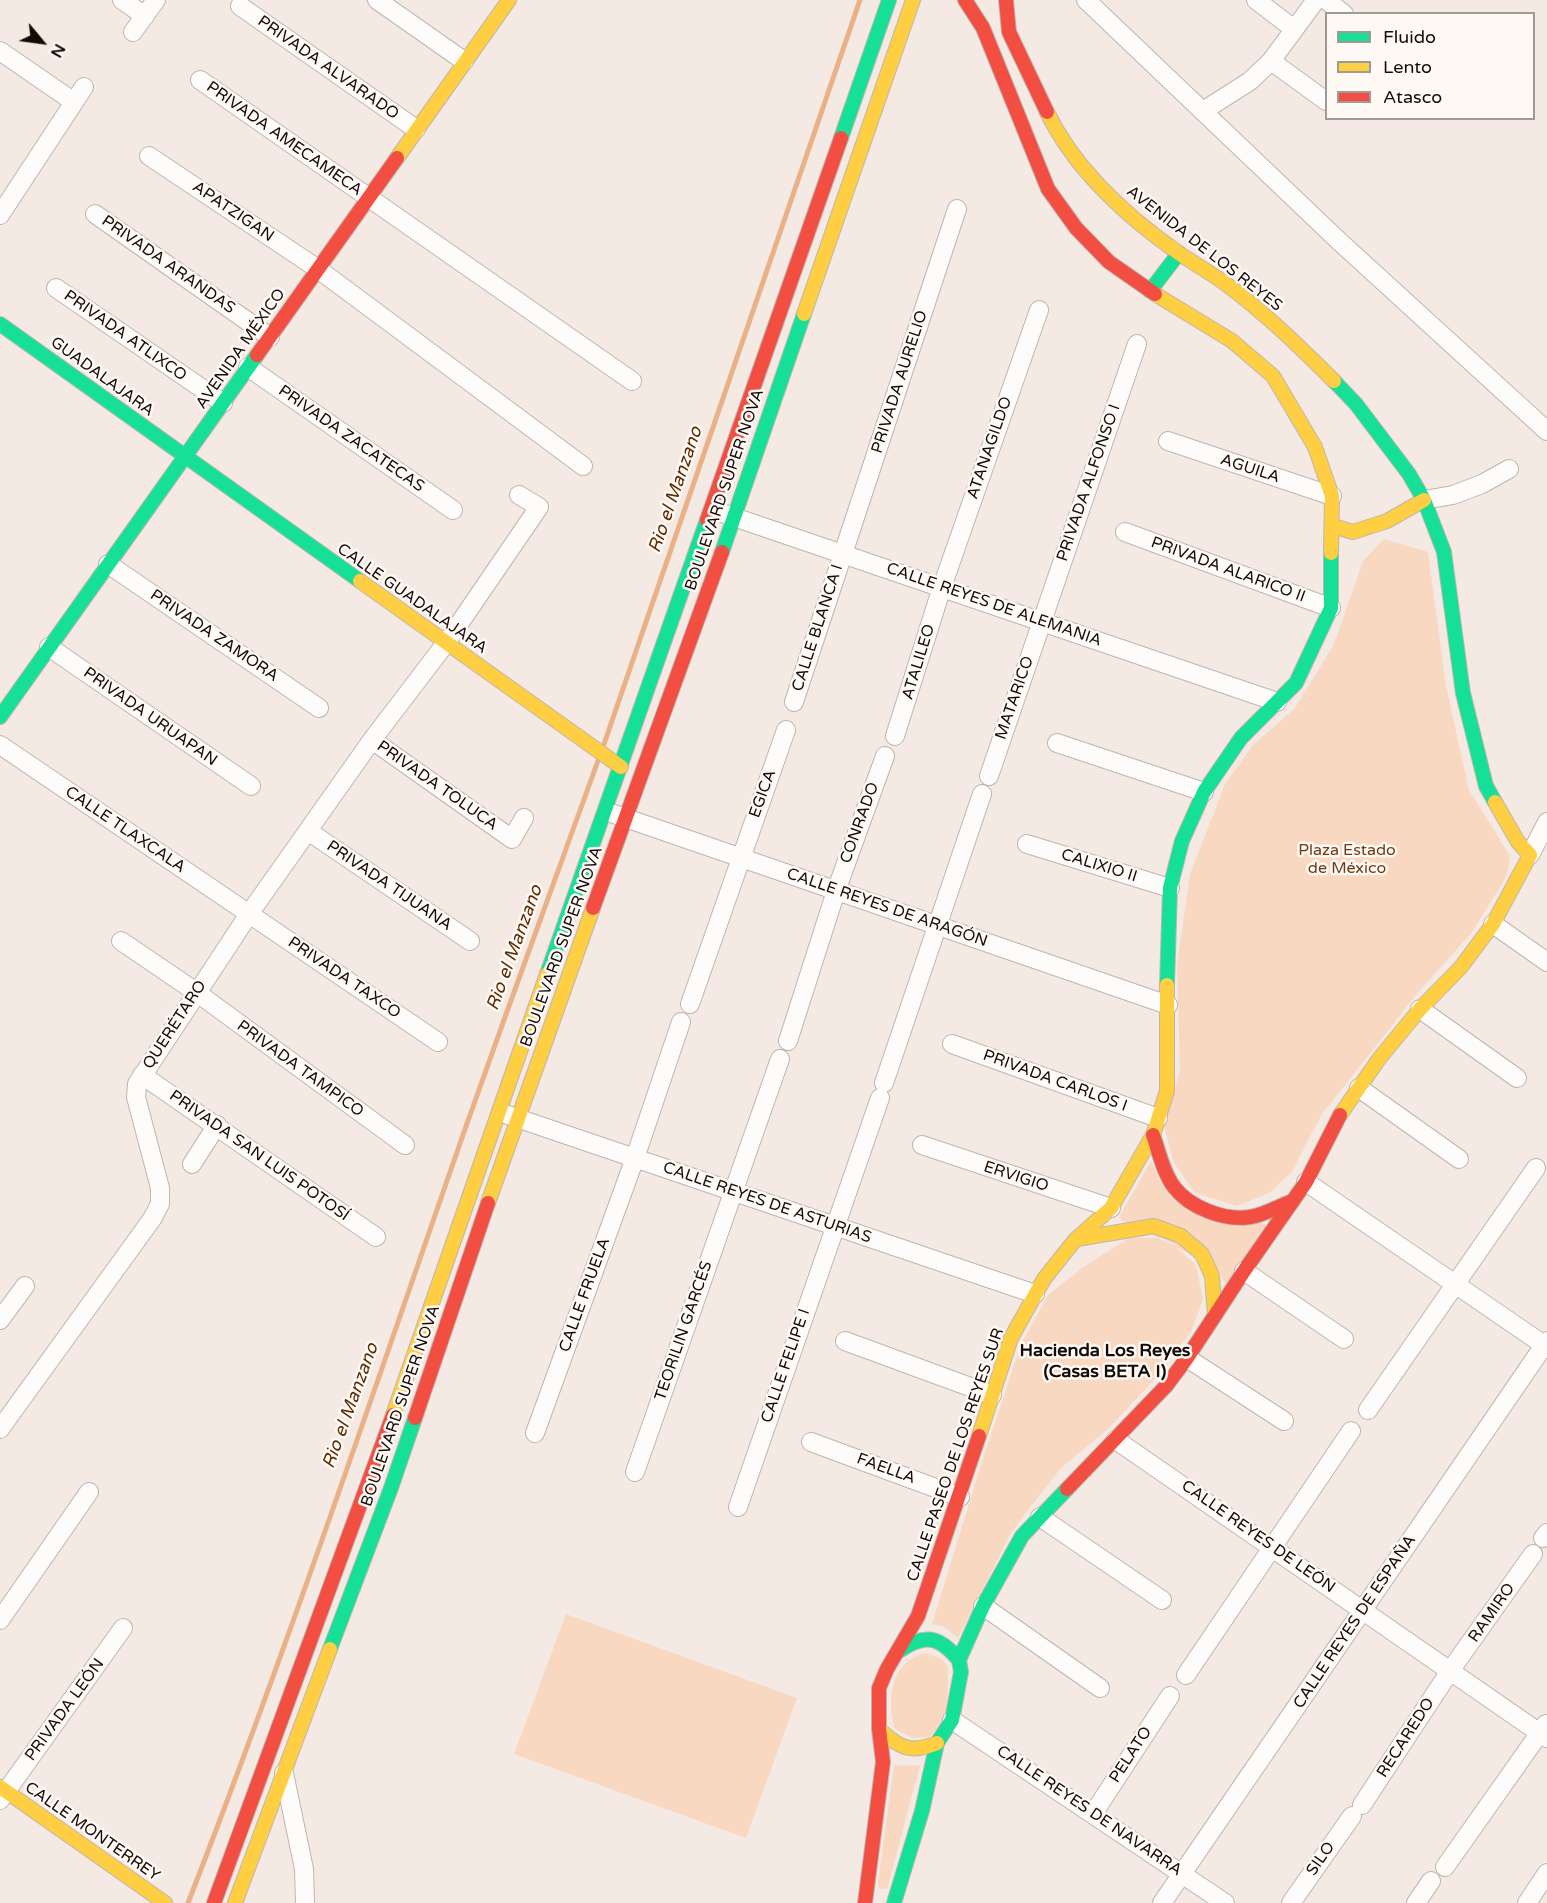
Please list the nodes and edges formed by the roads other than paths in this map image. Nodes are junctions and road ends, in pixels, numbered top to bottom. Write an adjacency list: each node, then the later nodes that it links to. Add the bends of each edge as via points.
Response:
1 (122, 0): 15 (street)
2 (156, 0): 15 (street)
3 (377, 0): 19 (street)
4 (508, 0): 19 (street, AVENIDA MÉXICO)
5 (889, 0): 51 (street, BOULEVARD SUPER NOVA)
6 (913, 0): 53 (street, BOULEVARD SUPER NOVA)
7 (965, 0): 35 (street, CALLE PASEO DE LOS REYES SUR, via 983,28 1048,189 1101,254)
8 (1006, 0): 32 (street, AVENIDA DE LOS REYES, via 1009,32 1052,122 1087,173 1133,218)
9 (1086, 0): 25 (street)
10 (1256, 0): 16 (street)
11 (1316, 0): 16 (street)
12 (1326, 0): 14 (street)
13 (240, 6): 26 (street, PRIVADA ALVARADO)
14 (1341, 12)
15 (145, 16): 17 (street)
16 (1294, 30): 20 (street)
17 (133, 32)
18 (0, 51): 24 (street)
19 (464, 61): 26 (street, AVENIDA MÉXICO)
20 (1271, 61): 23 (street); 25 (street, via 1250,81)
21 (200, 80): 28 (street, PRIVADA AMECAMECA)
22 (84, 87): 24 (street)
23 (1325, 100)
24 (74, 102): 31 (street)
25 (1203, 111): 43 (street)
26 (416, 129): 28 (street, AVENIDA MÉXICO)
27 (148, 156): 33 (street, APATZIGAN)
28 (368, 198): 33 (street, AVENIDA MÉXICO); 41 (street, PRIVADA AMECAMECA)
29 (957, 209): 56 (street, PRIVADA AURELIO)
30 (95, 214): 38 (street, PRIVADA ARANDAS)
31 (0, 215)
32 (1179, 253): 35 (street); 50 (street, AVENIDA DE LOS REYES, via 1225,283 1292,339 1348,396 1409,474)
33 (318, 269): 38 (street, AVENIDA MÉXICO); 46 (street, APATZIGAN)
34 (56, 288): 42 (street, PRIVADA ATLIXCO)
35 (1150, 291): 49 (street, CALLE PASEO DE LOS REYES SUR, via 1232,341 1273,376 1315,447)
36 (1039, 310): 58 (street, ATANAGILDO)
37 (0, 324): 45 (street, GUADALAJARA)
38 (270, 337): 40 (street, AVENIDA MÉXICO)
39 (1137, 345): 60 (street, PRIVADA ALFONSO I)
40 (248, 367): 42 (street, AVENIDA MÉXICO); 52 (street, PRIVADA ZACATECAS)
41 (632, 381)
42 (223, 403): 45 (street, AVENIDA MÉXICO)
43 (1547, 431)
44 (1168, 441): 49 (street, AGUILA)
45 (184, 457): 57 (street, AVENIDA MÉXICO); 61 (street, CALLE GUADALAJARA)
46 (583, 466)
47 (1509, 469): 50 (street, via 1453,495)
48 (519, 495): 61 (street, QUERÉTARO, via 539,507)
49 (1332, 496): 54 (street, CALLE PASEO DE LOS REYES SUR)
50 (1424, 500): 54 (street, via 1387,522 1353,532); 84 (street, AVENIDA DE LOS REYES, via 1444,552 1463,693 1486,786 1518,842)
51 (711, 509): 53 (street, CALLE REYES DE ALEMANIA); 73 (street, BOULEVARD SUPER NOVA)
52 (453, 510)
53 (734, 517): 56 (street, CALLE REYES DE ALEMANIA); 80 (street, BOULEVARD SUPER NOVA)
54 (1333, 526): 59 (street, CALLE PASEO DE LOS REYES SUR)
55 (1125, 532): 59 (street, PRIVADA ALARICO II)
56 (843, 554): 58 (street, CALLE REYES DE ALEMANIA); 63 (street, CALLE BLANCA I)
57 (108, 564): 62 (street, AVENIDA MÉXICO); 65 (street, PRIVADA ZAMORA)
58 (942, 587): 60 (street, CALLE REYES DE ALEMANIA); 68 (street, ATALILEO)
59 (1331, 608): 64 (street, CALLE PASEO DE LOS REYES SUR, via 1296,683)
60 (1041, 621): 64 (street, CALLE REYES DE ALEMANIA); 74 (street, MATARICO)
61 (446, 643): 69 (street, QUERÉTARO); 73 (street, CALLE GUADALAJARA)
62 (49, 647): 66 (street, AVENIDA MÉXICO); 75 (street, PRIVADA URUAPAN)
63 (794, 702)
64 (1277, 702): 76 (street, CALLE PASEO DE LOS REYES SUR, via 1241,738)
65 (319, 708)
66 (0, 717)
67 (786, 730): 85 (street, EGICA)
68 (895, 736)
69 (372, 740): 79 (street, PRIVADA TOLUCA, via 512,839); 81 (street, QUERÉTARO)
70 (1057, 743): 76 (street)
71 (0, 745): 88 (street, CALLE TLAXCALA)
72 (885, 756): 87 (street, CONRADO)
73 (617, 764): 78 (street, BOULEVARD SUPER NOVA)
74 (988, 776)
75 (251, 786)
76 (1204, 792): 86 (street, CALLE PASEO DE LOS REYES SUR, via 1182,841)
77 (982, 794): 90 (street, CALLE FELIPE I)
78 (606, 811): 80 (street, CALLE REYES DE ARAGÓN); 106 (street, BOULEVARD SUPER NOVA)
79 (524, 818)
80 (626, 818): 85 (street, CALLE REYES DE ARAGÓN); 107 (street, BOULEVARD SUPER NOVA)
81 (308, 831): 88 (street, QUERÉTARO); 92 (street, PRIVADA TIJUANA)
82 (1545, 831): 84 (street)
83 (1027, 844): 86 (street, CALIXIO II)
84 (1530, 855): 89 (street)
85 (740, 858): 87 (street, CALLE REYES DE ARAGÓN); 95 (street, EGICA)
86 (1170, 888): 96 (street, CALLE PASEO DE LOS REYES SUR)
87 (836, 891): 90 (street, CALLE REYES DE ARAGÓN); 99 (street, CONRADO)
88 (249, 914): 94 (street, QUERÉTARO); 100 (street, PRIVADA TAXCO)
89 (1493, 924): 93 (street); 97 (street, via 1461,968)
90 (936, 925): 96 (street, CALLE REYES DE ARAGÓN); 120 (street, CALLE FELIPE I)
91 (121, 941): 94 (street, PRIVADA TAMPICO)
92 (470, 941)
93 (1547, 962)
94 (196, 992): 103 (street, QUERÉTARO); 110 (street, PRIVADA TAMPICO)
95 (690, 1004)
96 (1168, 1005): 109 (street, CALLE PASEO DE LOS REYES SUR, via 1167,1091)
97 (1420, 1009): 104 (street); 105 (street)
98 (681, 1022): 112 (street, CALLE FRUELA)
99 (788, 1041)
100 (438, 1042)
101 (952, 1044): 109 (street, PRIVADA CARLOS I)
102 (780, 1059): 117 (street, TEORILIN GARCÉS)
103 (142, 1075): 108 (street, PRIVADA SAN LUIS POTOSÍ); 136 (street, QUERÉTARO, via 136,1097 160,1188 160,1204)
104 (1517, 1078)
105 (1359, 1088): 113 (street); 116 (street, via 1341,1113)
106 (500, 1112): 107 (street, CALLE REYES DE ASTURIAS); 172 (street, BOULEVARD SUPER NOVA)
107 (518, 1118): 112 (street, CALLE REYES DE ASTURIAS); 163 (street, BOULEVARD SUPER NOVA, via 391,1488)
108 (217, 1125): 114 (street); 121 (street, PRIVADA SAN LUIS POTOSÍ)
109 (1155, 1126): 118 (street, via 1174,1188 1193,1204 1214,1214 1250,1217); 119 (street, CALLE PASEO DE LOS REYES SUR)
110 (405, 1145)
111 (922, 1145): 119 (street, ERVIGIO)
112 (635, 1158): 117 (street, CALLE REYES DE ASTURIAS); 138 (street, CALLE FRUELA)
113 (1459, 1159)
114 (192, 1164)
115 (1536, 1168): 124 (street)
116 (1306, 1182): 118 (street); 124 (street)
117 (733, 1191): 120 (street, CALLE REYES DE ASTURIAS); 141 (street, TEORILIN GARCÉS)
118 (1290, 1202): 123 (street)
119 (1111, 1208): 122 (street, CALLE PASEO DE LOS REYES SUR)
120 (834, 1226): 126 (street, CALLE REYES DE ASTURIAS); 144 (street, CALLE FELIPE I)
121 (376, 1237)
122 (1075, 1240): 126 (street, CALLE PASEO DE LOS REYES SUR); 127 (street, via 1154,1226 1181,1236 1202,1254 1212,1276)
123 (1244, 1271): 127 (street); 129 (street)
124 (1456, 1285): 131 (street); 134 (street)
125 (24, 1286): 128 (street)
126 (1035, 1294): 133 (street, CALLE PASEO DE LOS REYES SUR, via 1011,1338)
127 (1215, 1315): 132 (street)
128 (0, 1320)
129 (1344, 1339)
130 (845, 1341): 133 (street)
131 (1546, 1344): 150 (street, CALLE REYES DE ESPAÑA)
132 (1187, 1358): 135 (street); 139 (street)
133 (992, 1395): 143 (street, CALLE PASEO DE LOS REYES SUR)
134 (1368, 1410)
135 (1284, 1421)
136 (0, 1429)
137 (1351, 1431): 146 (street)
138 (536, 1433)
139 (1116, 1440): 145 (street); 146 (street, CALLE REYES DE LEÓN)
140 (811, 1442): 143 (street, FAELLA)
141 (635, 1472)
142 (89, 1492): 151 (street)
143 (960, 1497): 153 (street, CALLE PASEO DE LOS REYES SUR, via 918,1616)
144 (738, 1507)
145 (1040, 1517): 148 (street); 149 (street, via 1022,1536)
146 (1272, 1548): 150 (street, CALLE REYES DE LEÓN); 156 (street)
147 (1533, 1554): 155 (street, RAMIRO)
148 (1162, 1600)
149 (983, 1606): 154 (street); 157 (street)
150 (1362, 1610): 155 (street, CALLE REYES DE LEÓN); 168 (street, CALLE REYES DE ESPAÑA)
151 (0, 1620)
152 (123, 1628): 164 (street, PRIVADA LEÓN)
153 (899, 1651): 154 (street, via 929,1637 951,1650); 160 (street, CALLE PASEO DE LOS REYES SUR, via 879,1688)
154 (959, 1660): 159 (street, via 961,1672)
155 (1450, 1671): 161 (street, CALLE REYES DE LEÓN); 165 (street, RECAREDO)
156 (1186, 1675)
157 (1100, 1688)
158 (1170, 1696): 166 (street, PELATO)
159 (952, 1720): 162 (street); 166 (street, CALLE REYES DE NAVARRA)
160 (879, 1729): 162 (street, via 904,1749 923,1749); 175 (street, CALLE PASEO DE LOS REYES SUR, via 883,1762)
161 (1545, 1731): 167 (street)
162 (937, 1743): 176 (street, via 922,1812)
163 (284, 1773): 173 (street, BOULEVARD SUPER NOVA); 174 (street, via 304,1869)
164 (2, 1793): 171 (street, CALLE MONTERREY)
165 (1357, 1811): 179 (street, SILO)
166 (1093, 1814): 168 (street, CALLE REYES DE NAVARRA)
167 (1444, 1867)
168 (1182, 1874): 177 (street, CALLE REYES DE ESPAÑA); 178 (street, CALLE REYES DE NAVARRA)
169 (1547, 1874): 181 (street)
170 (1431, 1881): 180 (street)
171 (165, 1903)
172 (214, 1903)
173 (235, 1903)
174 (305, 1903)
175 (866, 1903)
176 (894, 1903)
177 (1162, 1903)
178 (1224, 1903)
179 (1291, 1903)
180 (1416, 1903)
181 (1527, 1903)

